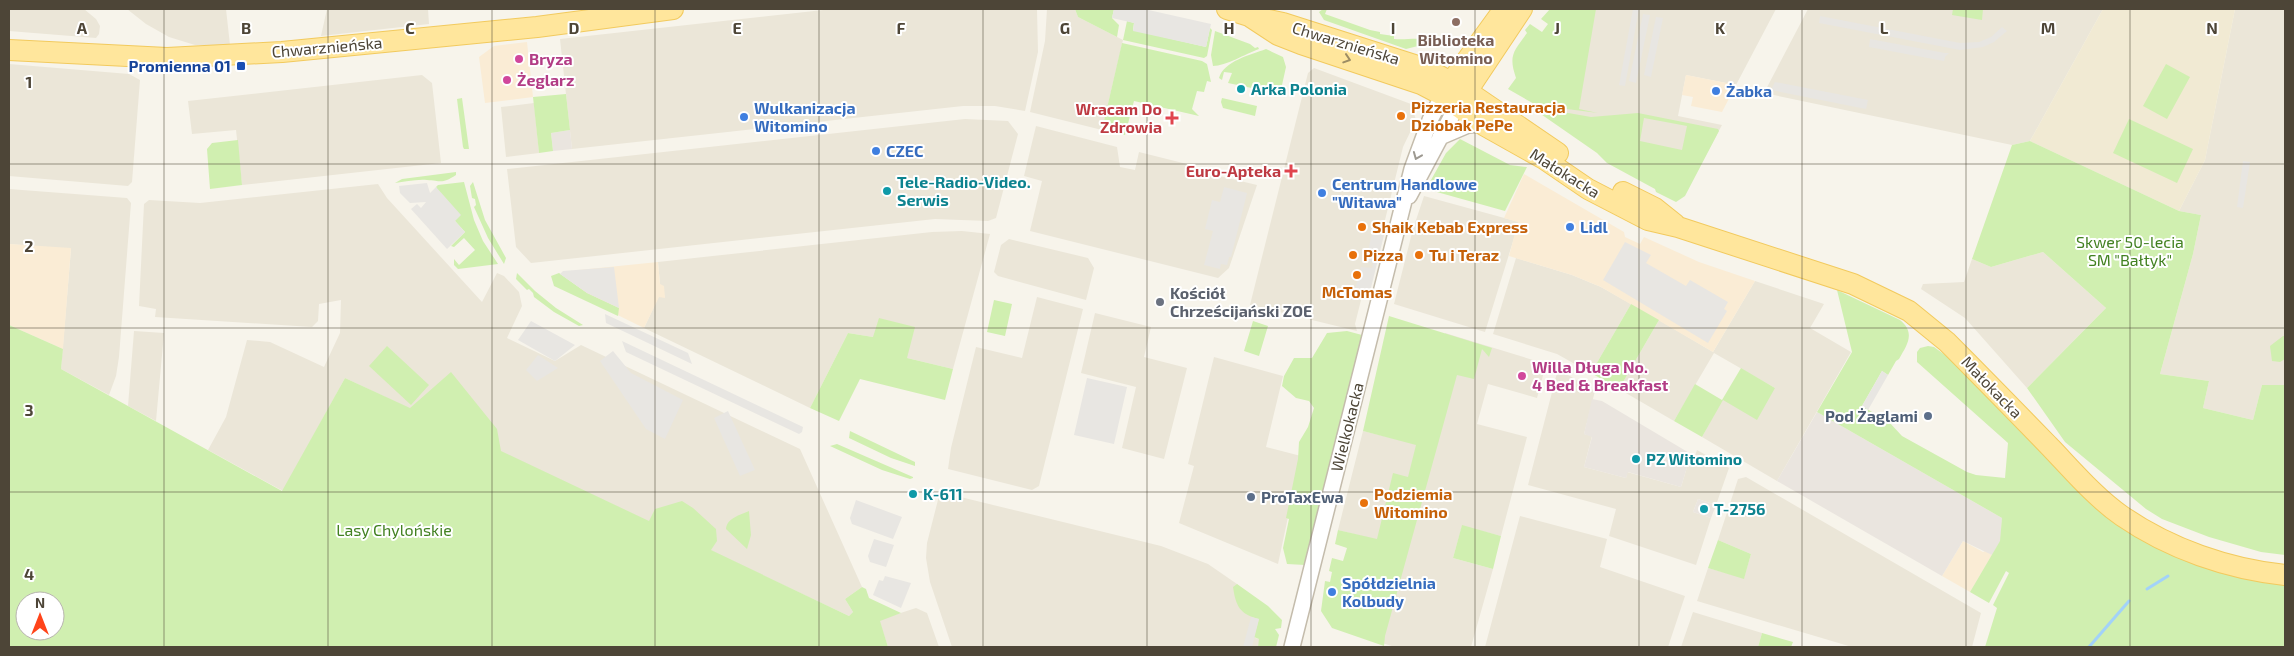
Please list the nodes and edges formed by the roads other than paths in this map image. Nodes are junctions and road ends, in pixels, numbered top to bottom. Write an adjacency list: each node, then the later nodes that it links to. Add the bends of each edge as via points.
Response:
1 (673, 9): 5 (main road, Chwarznieńska, via 528,28 248,54 148,58)
2 (1227, 9): 6 (main road, Chwarznieńska, via 1399,58 1427,69)
3 (1504, 9): 6 (main road)
4 (1522, 9): 6 (main road)
5 (9, 50)
6 (1454, 94): 7 (main road, Małokacka); 8 (street, Wielkokacka); 9 (street, Wielkokacka, one-way to 9, via 1412,169); 10 (main road, Małokacka, via 1588,174 1655,208)
7 (1482, 124): 8 (street, via 1468,125); 10 (main road, Małokacka, via 1544,159 1588,189 1648,220)
8 (1440, 137): 9 (street, Wielkokacka)
9 (1403, 208): 12 (street, Wielkokacka)
10 (1678, 227): 11 (main road, Małokacka, via 1853,284 1909,311 1947,342 2070,468 2120,514 2171,544 2234,566)
11 (2285, 575)
12 (1292, 647)

